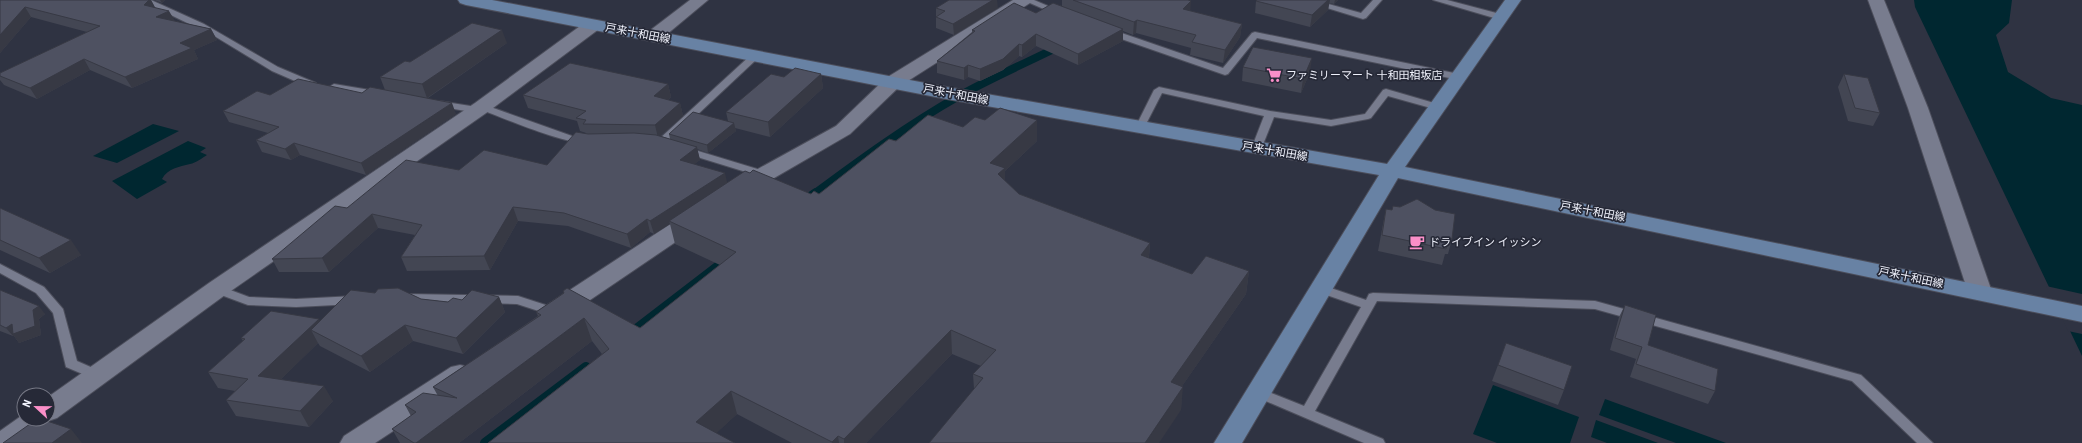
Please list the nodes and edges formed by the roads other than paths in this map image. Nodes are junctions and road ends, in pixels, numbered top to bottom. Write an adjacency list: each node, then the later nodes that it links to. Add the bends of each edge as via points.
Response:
1 (144, 0): 19 (lane, via 217,34 301,80)
2 (466, 0): 13 (main road, 戸来十和田線)
3 (700, 0): 15 (street)
4 (1024, 0): 18 (street)
5 (1027, 0): 11 (lane)
6 (1305, 0): 7 (lane, via 1363,16)
7 (1378, 0)
8 (1437, 0): 12 (lane)
9 (1513, 0): 12 (main road)
10 (1876, 0): 34 (street)
11 (1069, 16)
12 (1501, 17): 17 (main road)
13 (593, 25): 15 (main road, 戸来十和田線); 22 (street)
14 (1102, 29): 17 (lane, via 1225,72 1255,35)
15 (654, 36): 16 (main road, 戸来十和田線)
16 (755, 56): 18 (main road, 戸来十和田線); 27 (lane)
17 (1458, 77): 21 (main road)
18 (893, 82): 24 (main road, 戸来十和田線); 30 (street, via 843,130)
19 (386, 96)
20 (432, 103): 22 (lane)
21 (1438, 107): 23 (lane, via 1386,92 1368,116 1331,123); 29 (main road)
22 (480, 108): 25 (lane, via 570,139); 32 (street)
23 (1270, 114): 24 (lane, via 1159,90); 28 (lane)
24 (1141, 126): 28 (main road, 戸来十和田線)
25 (592, 142)
26 (649, 142): 27 (lane)
27 (661, 143): 30 (lane)
28 (1257, 147): 29 (main road, 戸来十和田線)
29 (1392, 171): 33 (main road); 34 (main road, 戸来十和田線)
30 (763, 174): 38 (street)
31 (0, 268): 42 (lane, via 40,290 59,312 71,364)
32 (217, 289): 36 (lane, via 248,301 296,303); 42 (street)
33 (1322, 289): 37 (lane); 43 (main road)
34 (1990, 294): 39 (main road, 戸来十和田線)
35 (397, 298): 38 (lane, via 518,300)
36 (366, 299)
37 (1369, 305): 45 (lane); 51 (lane, via 1373,297 1595,305 1856,378)
38 (554, 312): 40 (street)
39 (2082, 314)
40 (534, 325)
41 (474, 364): 48 (street)
42 (98, 375): 44 (street)
43 (1259, 393): 45 (lane); 49 (main road)
44 (56, 405)
45 (1307, 413): 50 (lane)
46 (25, 427): 47 (street)
47 (3, 443)
48 (354, 443)
49 (1228, 443)
50 (1378, 443)
51 (1926, 443)

